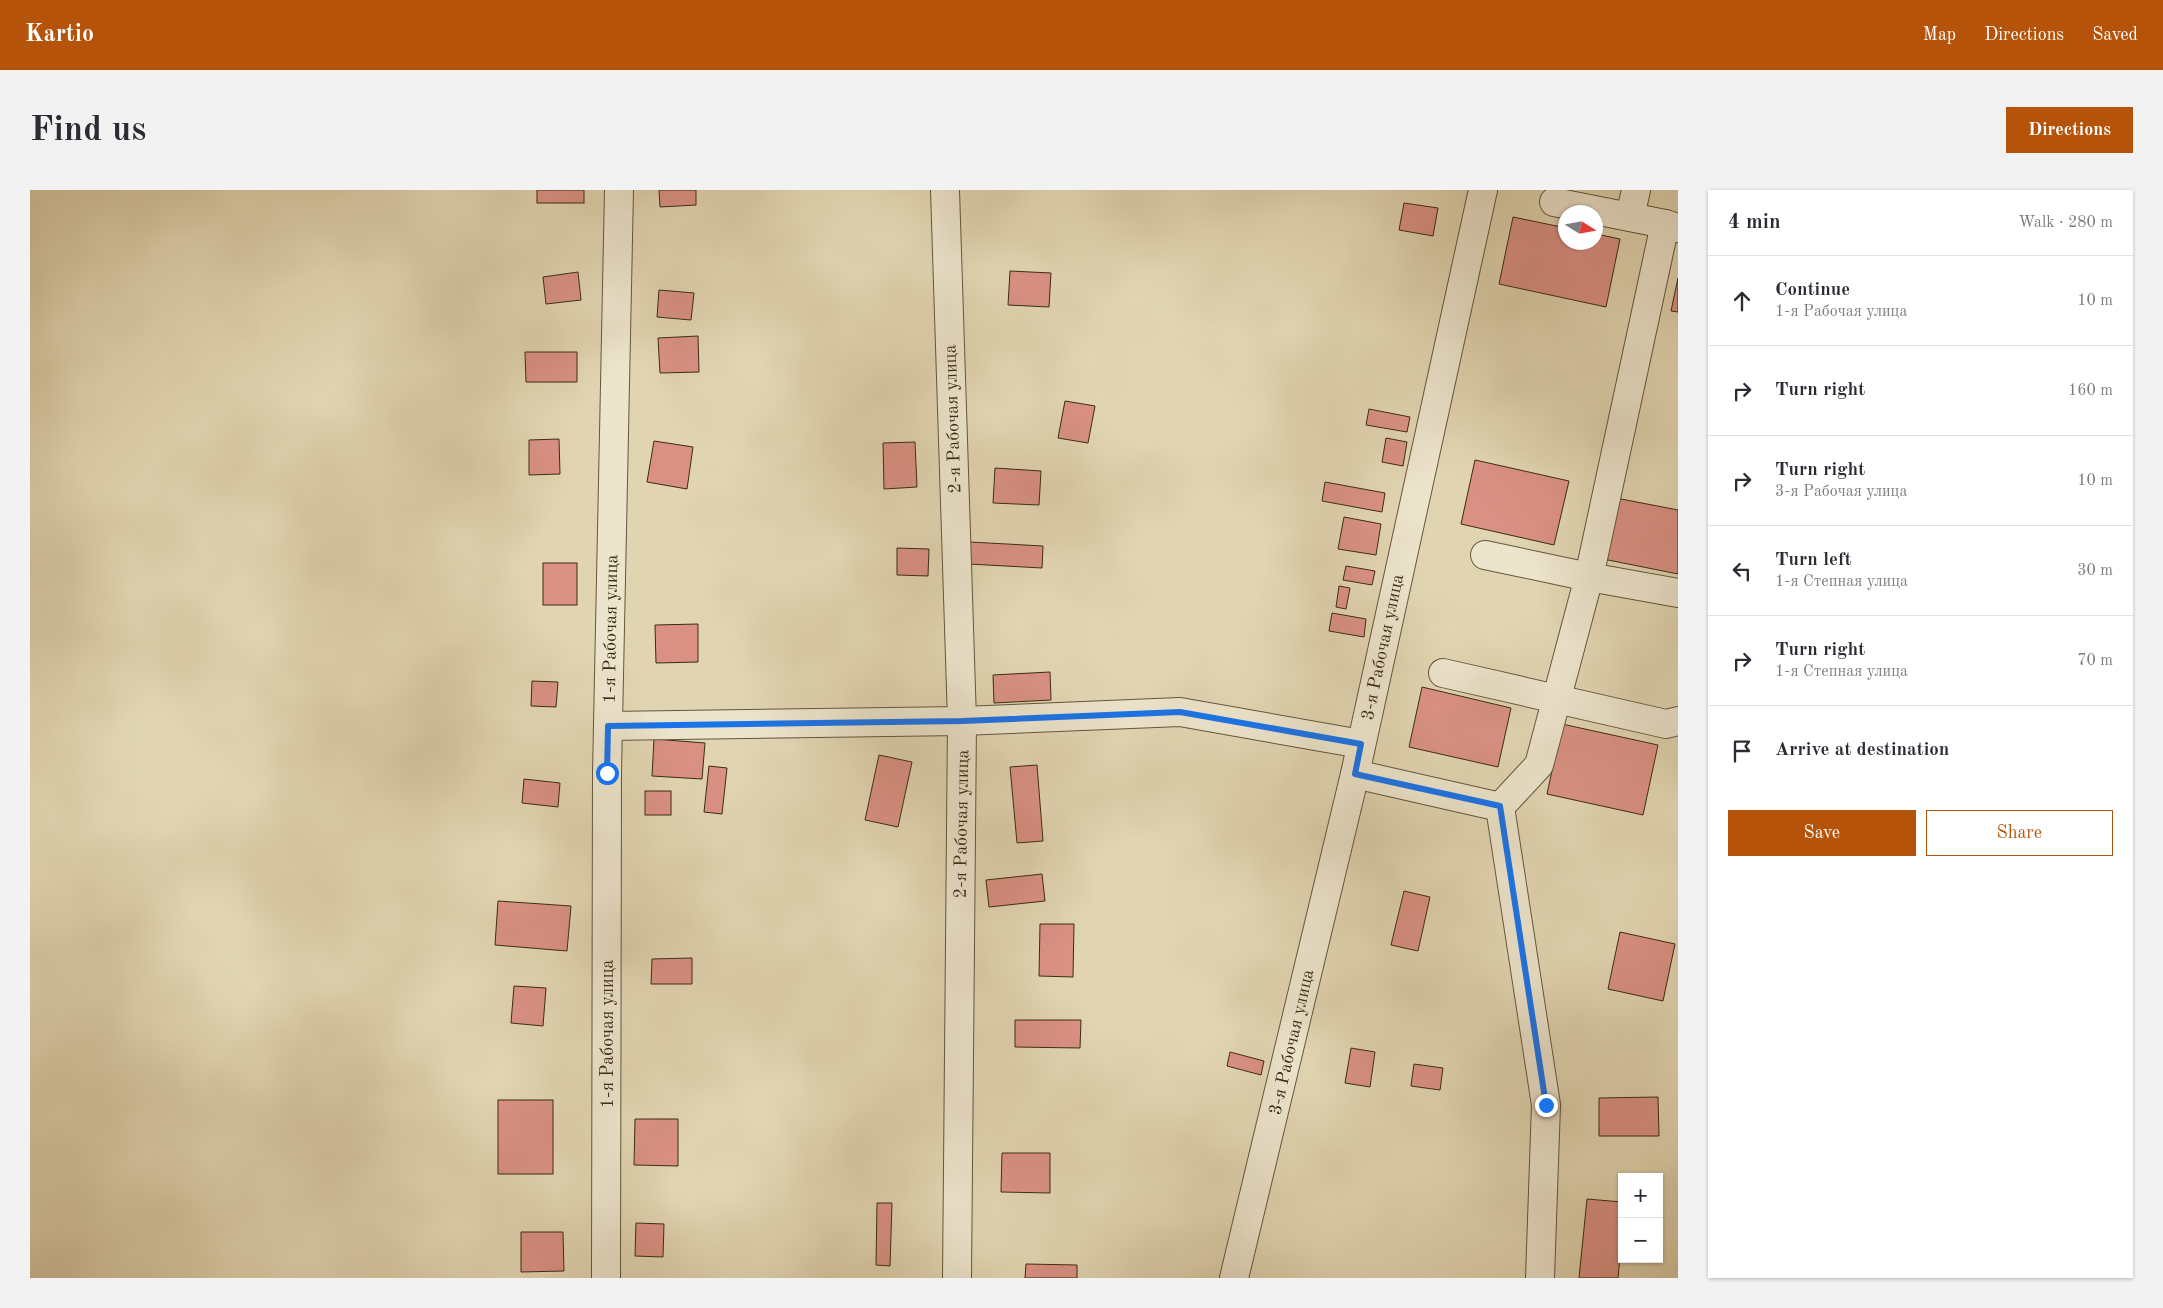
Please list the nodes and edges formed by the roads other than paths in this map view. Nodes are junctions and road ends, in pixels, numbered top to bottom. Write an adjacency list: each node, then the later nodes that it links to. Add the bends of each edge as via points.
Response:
1 (619, 190): 15 (street, 1-я Рабочая улица)
2 (944, 190): 13 (street, 2-я Рабочая улица)
3 (1483, 190): 16 (street, 3-я Рабочая улица)
4 (1636, 190): 6 (street)
5 (1554, 202): 6 (street)
6 (1630, 216): 7 (street)
7 (1671, 226): 9 (street)
8 (1485, 555): 9 (street)
9 (1589, 577): 10 (street); 12 (street)
10 (1678, 593)
11 (1443, 673): 12 (street)
12 (1557, 700): 14 (street, via 1666,724); 18 (street, via 1539,765)
13 (962, 721): 15 (street); 16 (street, via 1180,712); 20 (street, 2-я Рабочая улица)
14 (1678, 721)
15 (608, 726): 19 (street, 1-я Рабочая улица)
16 (1361, 744): 17 (street, 3-я Рабочая улица)
17 (1355, 774): 18 (street); 21 (street, 3-я Рабочая улица)
18 (1500, 806): 22 (street, via 1546,1105)
19 (606, 1278)
20 (957, 1278)
21 (1234, 1278)
22 (1540, 1278)

